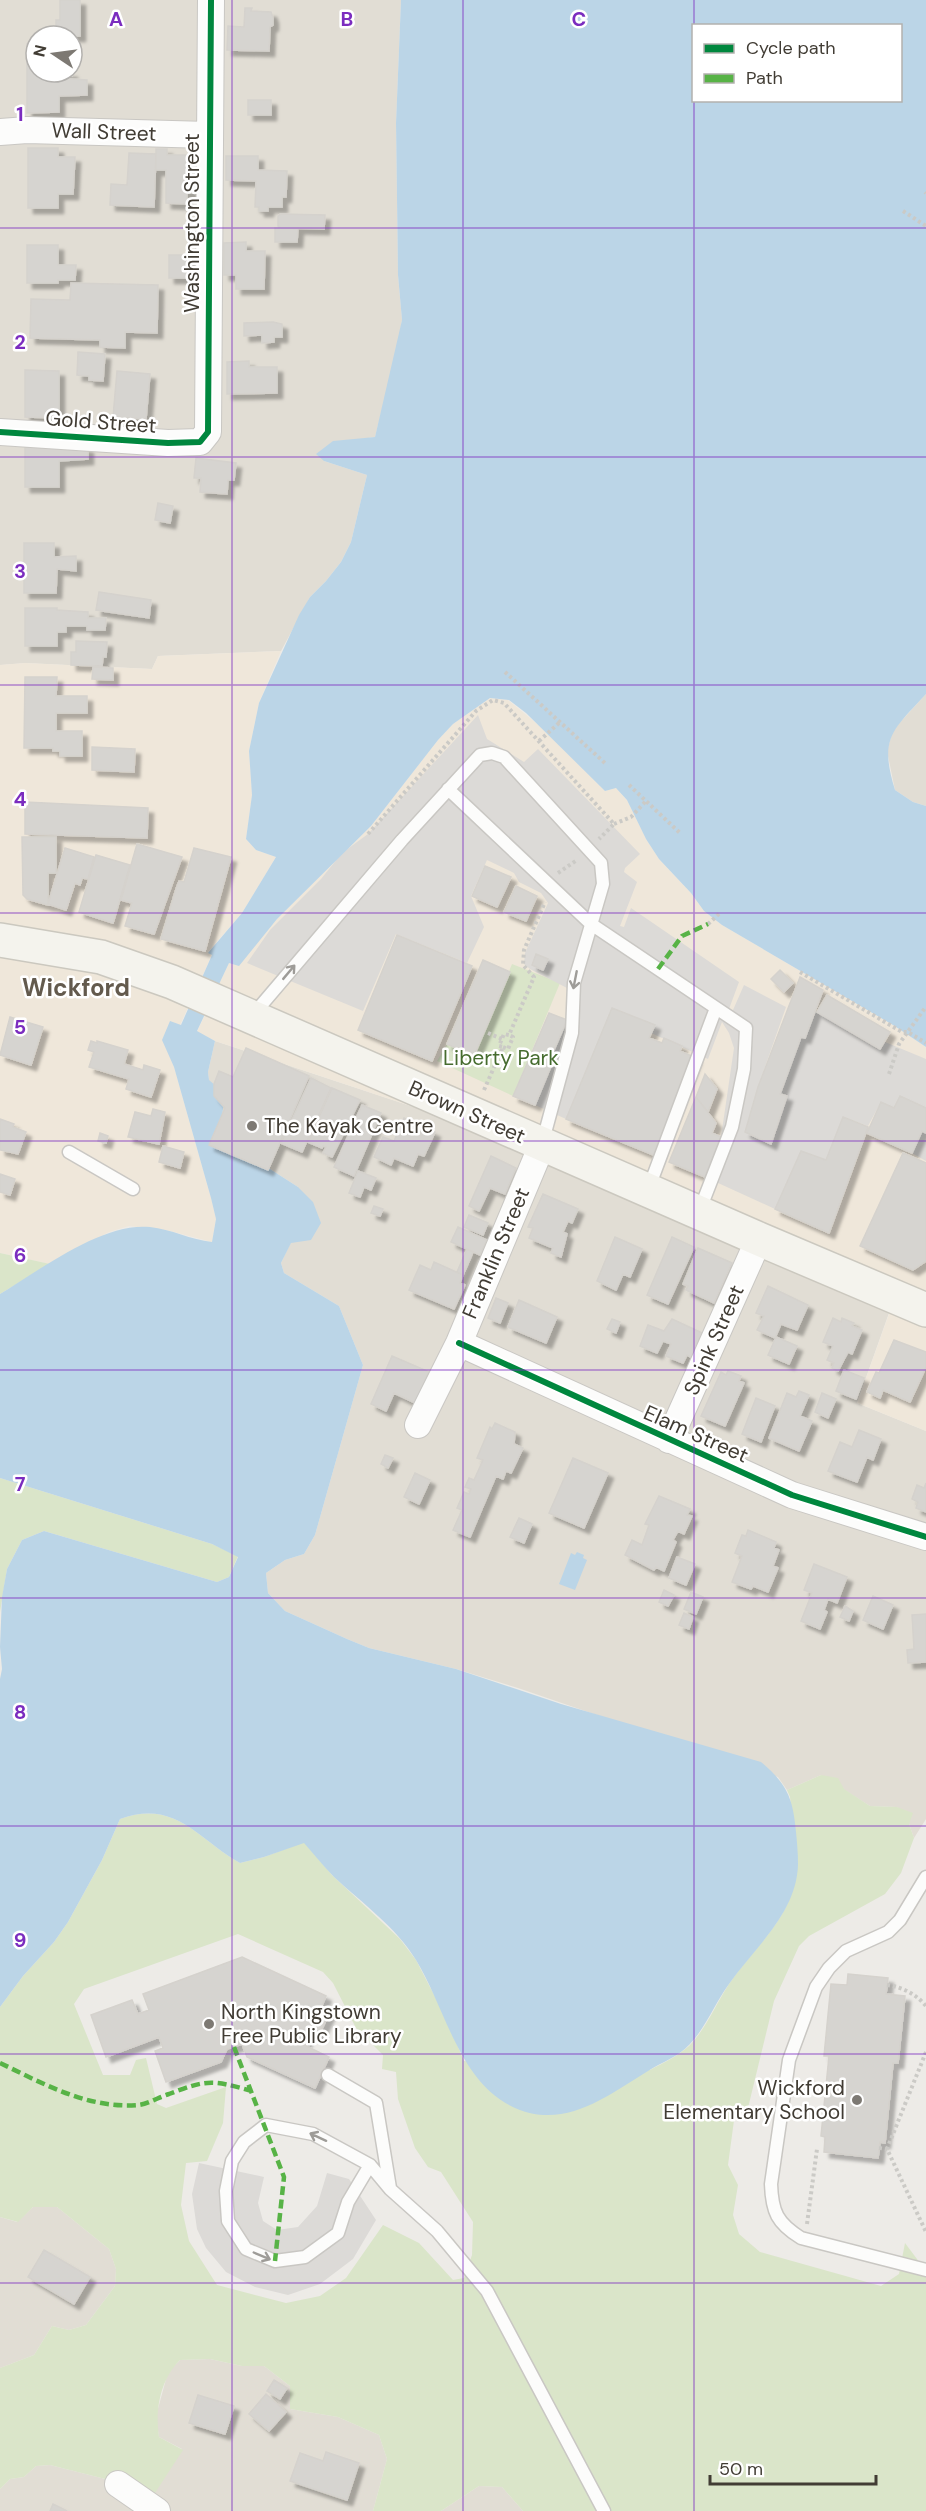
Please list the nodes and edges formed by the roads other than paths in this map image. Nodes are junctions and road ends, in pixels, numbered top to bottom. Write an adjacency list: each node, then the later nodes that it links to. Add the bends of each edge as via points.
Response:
1 (210, 0): 3 (street, Washington Street)
2 (0, 132): 3 (street, Wall Street)
3 (208, 135): 5 (street, Washington Street, via 208,432)
4 (0, 432): 5 (street, Gold Street)
5 (200, 442)
6 (448, 789): 7 (lane); 7 (lane, via 480,755 504,757 601,863 603,884); 10 (lane, one-way to 6)
7 (591, 924): 9 (lane); 11 (lane, one-way to 11, via 574,983 572,1033)
8 (0, 940): 10 (main road, Brown Street, via 100,957)
9 (716, 1008): 14 (lane); 15 (lane, via 746,1028 744,1069 732,1127)
10 (251, 1017): 11 (main road, Brown Street)
11 (542, 1145): 14 (main road, Brown Street); 18 (street, Franklin Street)
12 (69, 1152): 13 (lane)
13 (133, 1189)
14 (648, 1191): 15 (main road, Brown Street)
15 (698, 1213): 16 (main road, Brown Street)
16 (759, 1239): 17 (main road, Brown Street); 20 (street, Spink Street)
17 (926, 1310)
18 (459, 1343): 19 (street, Franklin Street); 20 (street, Elam Street)
19 (418, 1425)
20 (669, 1440): 21 (street, Elam Street, via 792,1495)
21 (926, 1538)
22 (926, 1877): 26 (lane, via 900,1920 888,1932 846,1951 816,1987 789,2060 771,2184 772,2204 778,2218 805,2240)
23 (328, 2075): 25 (lane, via 376,2103)
24 (370, 2164): 24 (lane, one-way to 24, via 313,2134 266,2125 244,2142 232,2161 226,2191 228,2221 246,2249 275,2261 304,2258 338,2233 348,2202); 25 (lane)
25 (390, 2189): 29 (lane, via 437,2230 487,2291)
26 (926, 2270)
27 (118, 2484): 28 (street)
28 (157, 2511)
29 (604, 2511)

